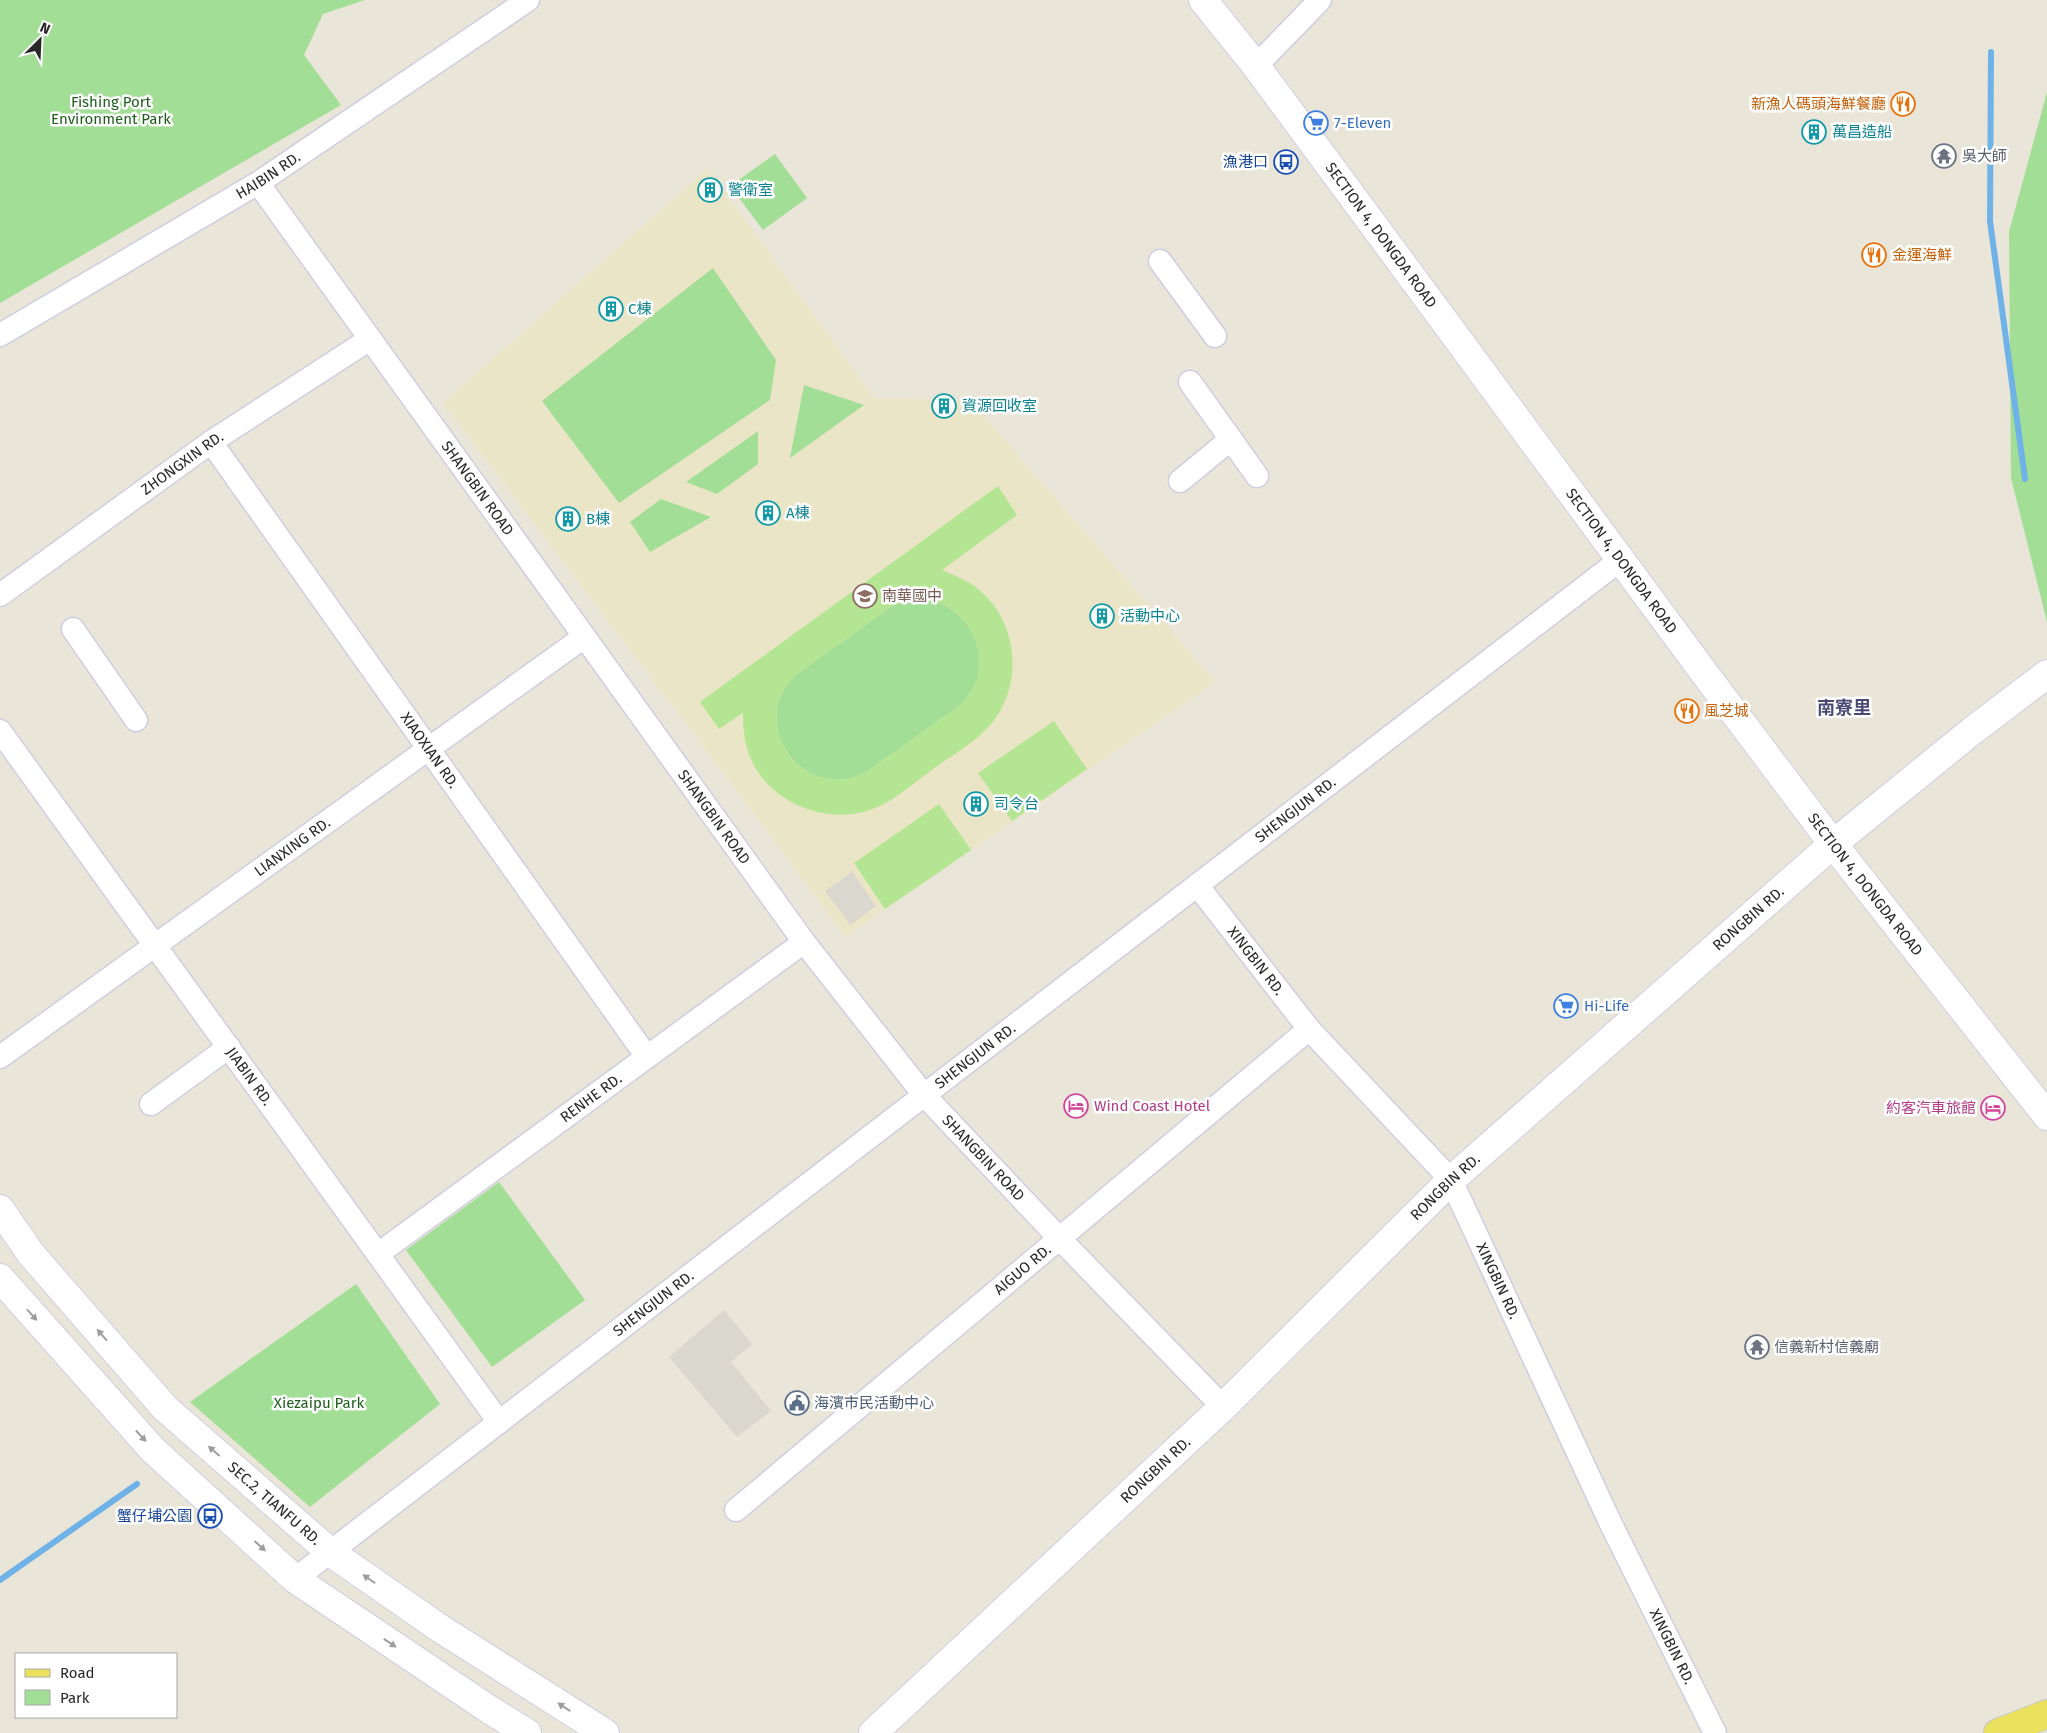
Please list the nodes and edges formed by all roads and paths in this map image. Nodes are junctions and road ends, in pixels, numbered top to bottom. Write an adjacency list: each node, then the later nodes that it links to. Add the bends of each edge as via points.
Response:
1 (528, 0): 5 (street, HAIBIN RD.)
2 (1203, 0): 4 (street, SECTION 4, DONGDA ROAD)
3 (1320, 0): 4 (street)
4 (1256, 66): 15 (street, SECTION 4, DONGDA ROAD)
5 (258, 183): 7 (street, HAIBIN RD.); 9 (street, SHANGBIN ROAD)
6 (1160, 261): 8 (street)
7 (0, 335)
8 (1215, 336)
9 (370, 339): 12 (street, ZHONGXIN RD.); 18 (street, SHANGBIN ROAD)
10 (1190, 382): 11 (street)
11 (1231, 439): 13 (street); 14 (street)
12 (211, 442): 16 (street, ZHONGXIN RD.); 22 (street, XIAOXIAN RD.)
13 (1257, 476)
14 (1180, 481)
15 (1620, 560): 23 (street, SECTION 4, DONGDA ROAD); 24 (street, SHENGJUN RD.)
16 (0, 595)
17 (73, 630): 20 (street)
18 (584, 637): 22 (street, LIANXING RD.); 25 (street, SHANGBIN ROAD)
19 (2047, 674): 23 (street, RONGBIN RD.)
20 (136, 720)
21 (0, 731): 26 (street, JIABIN RD.)
22 (428, 749): 26 (street, LIANXING RD.); 30 (street, XIAOXIAN RD.)
23 (1834, 844): 33 (street, SECTION 4, DONGDA ROAD); 34 (street, RONGBIN RD.)
24 (1197, 885): 27 (street, XINGBIN RD.); 31 (street, SHENGJUN RD.)
25 (804, 942): 30 (street, RENHE RD.); 31 (street, SHANGBIN ROAD)
26 (155, 945): 28 (street, JIABIN RD.); 29 (street, LIANXING RD.)
27 (1309, 1029): 34 (street, XINGBIN RD.); 36 (street, AIGUO RD.)
28 (229, 1047): 32 (street); 37 (street, JIABIN RD.)
29 (0, 1057)
30 (647, 1057): 37 (street, RENHE RD.)
31 (924, 1095): 36 (street, SHANGBIN ROAD); 40 (street, SHENGJUN RD.)
32 (151, 1104)
33 (2047, 1116)
34 (1451, 1180): 39 (street, RONGBIN RD.); 48 (street, XINGBIN RD., via 1610,1522)
35 (0, 1209): 42 (street, SEC.2, TIANFU RD., one-way to 35, via 165,1408 31,1254)
36 (1060, 1239): 39 (street, SHANGBIN ROAD); 41 (street, AIGUO RD.)
37 (378, 1254): 40 (street, JIABIN RD.)
38 (0, 1278): 43 (street, one-way to 43, via 153,1450)
39 (1224, 1407): 47 (street, RONGBIN RD.)
40 (499, 1422): 42 (street, SHENGJUN RD.)
41 (736, 1510)
42 (330, 1552): 43 (street, SHENGJUN RD.); 46 (street, SEC.2, TIANFU RD., one-way to 42, via 441,1629)
43 (296, 1579): 45 (street, one-way to 45)
44 (2047, 1714): 49 (main road)
45 (527, 1733)
46 (605, 1733)
47 (873, 1733)
48 (1715, 1733)
49 (1998, 1733)

